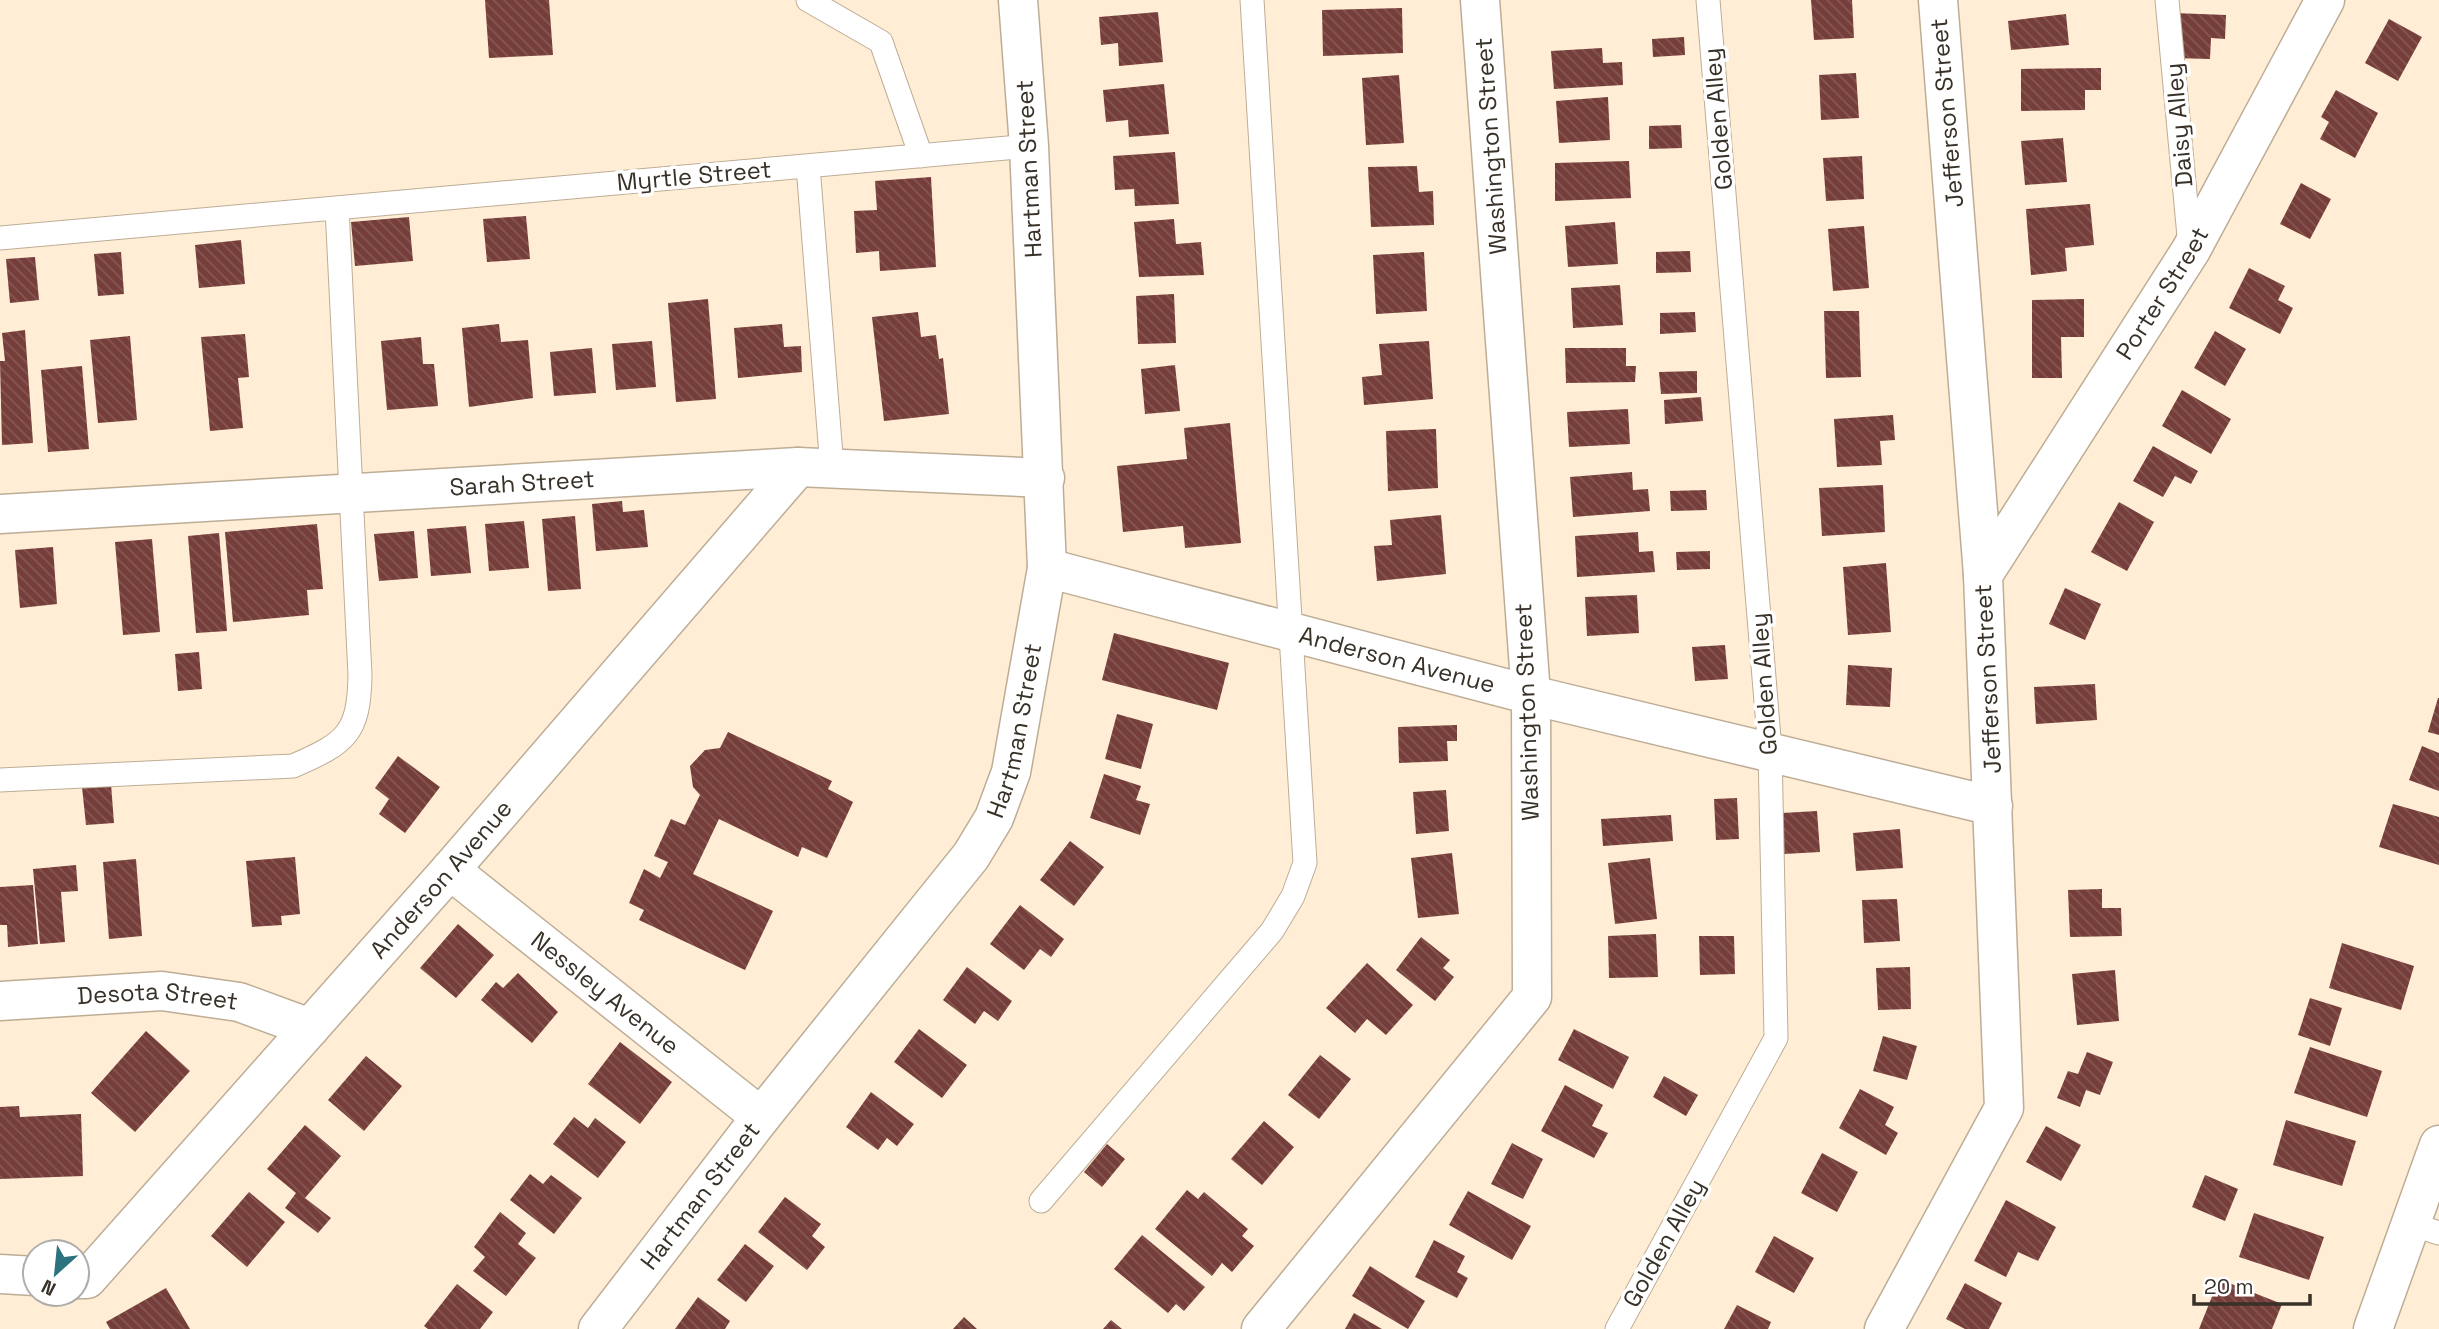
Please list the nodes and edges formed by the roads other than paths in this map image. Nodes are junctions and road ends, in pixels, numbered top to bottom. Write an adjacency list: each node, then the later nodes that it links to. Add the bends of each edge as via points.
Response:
1 (808, 0): 10 (lane, via 881,42)
2 (1018, 0): 9 (street, Hartman Street)
3 (1252, 0): 21 (lane)
4 (1480, 0): 22 (street, Washington Street)
5 (1708, 0): 23 (lane, Golden Alley)
6 (1938, 0): 20 (street, Jefferson Street)
7 (2167, 0): 14 (lane, Daisy Alley)
8 (2325, 0): 14 (street, Porter Street)
9 (1029, 146): 10 (lane, Myrtle Street); 16 (street, Hartman Street)
10 (921, 156): 11 (lane, Myrtle Street)
11 (808, 166): 12 (lane, Myrtle Street); 15 (lane)
12 (348, 207): 13 (lane, Myrtle Street); 17 (lane)
13 (0, 238)
14 (2191, 250): 20 (street, Porter Street)
15 (815, 467): 16 (street, Sarah Street); 17 (street, Sarah Street); 26 (street, Anderson Avenue)
16 (1045, 478): 19 (street, Hartman Street)
17 (350, 493): 18 (street, Sarah Street); 24 (lane, via 359,708 351,731 327,751 293,766)
18 (0, 514)
19 (1047, 568): 21 (street, Anderson Avenue); 29 (street, Hartman Street, via 1011,772 994,818 971,856)
20 (1983, 575): 25 (street, Jefferson Street)
21 (1292, 632): 22 (street, Anderson Avenue); 31 (lane, via 1305,863 1293,896 1272,931)
22 (1531, 695): 23 (street, Anderson Avenue); 37 (street, Washington Street, via 1532,997)
23 (1770, 750): 25 (street, Anderson Avenue); 38 (lane, Golden Alley, via 1776,1038)
24 (0, 780)
25 (1993, 806): 39 (street, Jefferson Street, via 2004,1108)
26 (450, 870): 28 (street, Anderson Avenue); 29 (street, Nessley Avenue)
27 (0, 1001): 28 (street, Desota Street, via 162,991 239,1002)
28 (310, 1028): 34 (street, Anderson Avenue)
29 (761, 1117): 36 (street, Hartman Street)
30 (2439, 1145): 32 (street)
31 (1041, 1201)
32 (2425, 1228): 40 (street)
33 (0, 1274): 35 (street)
34 (91, 1274)
35 (21, 1275)
36 (598, 1329)
37 (1261, 1329)
38 (1618, 1329)
39 (1884, 1329)
40 (2373, 1329)

